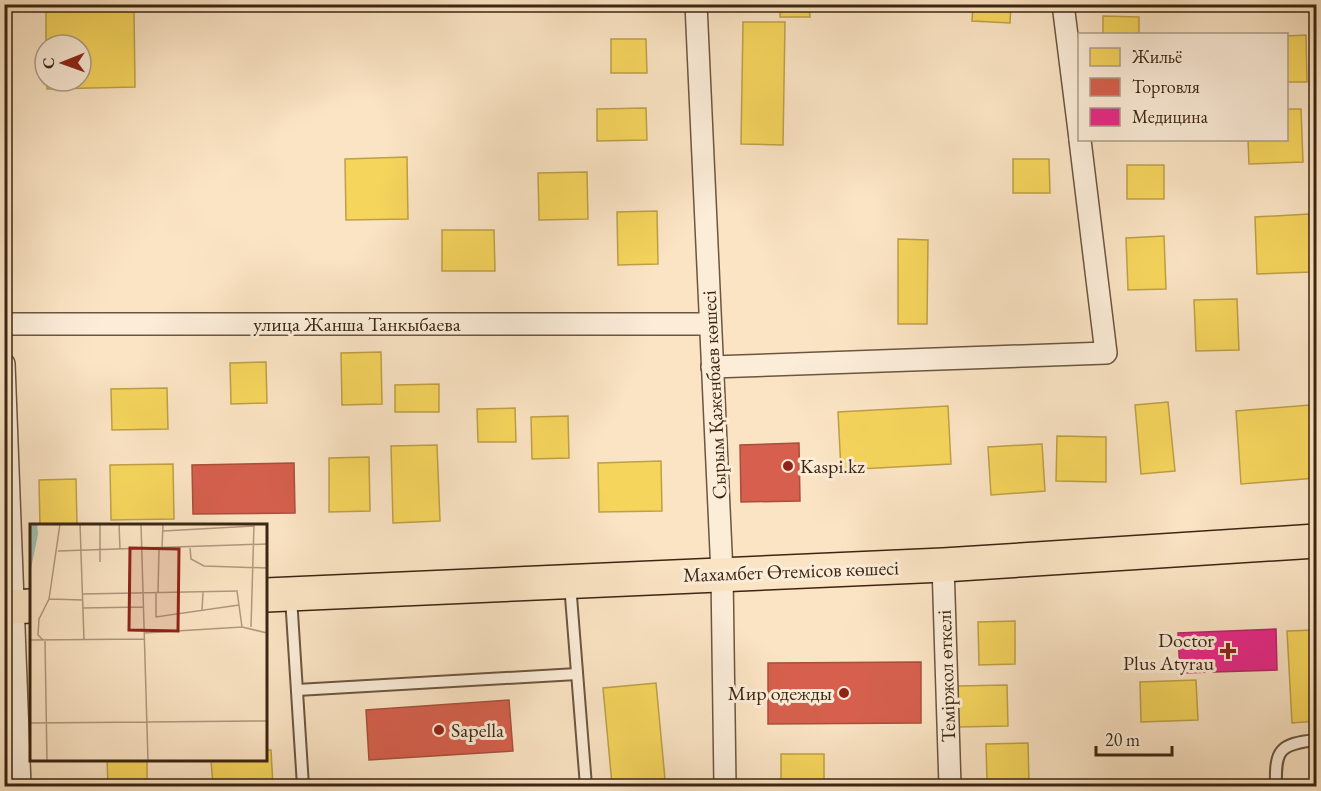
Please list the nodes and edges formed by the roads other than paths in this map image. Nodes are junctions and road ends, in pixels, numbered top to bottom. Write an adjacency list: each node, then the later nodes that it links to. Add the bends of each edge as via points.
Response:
1 (696, 4): 6 (street, Сырым Қаженбаев көшесі)
2 (1063, 4): 3 (street)
3 (1078, 123)
4 (1080, 141): 8 (street, via 1106,353)
5 (4, 324): 6 (street, улица Жанша Танкыбаева)
6 (710, 324): 8 (street, Сырым Қаженбаев көшесі)
7 (4, 364): 14 (street)
8 (712, 367): 11 (street, Сырым Қаженбаев көшесі)
9 (1317, 541): 10 (main road, Махамбет Өтемісов көшесі)
10 (943, 565): 11 (main road, Махамбет Өтемісов көшесі); 22 (street, Теміржол өткелі)
11 (722, 574): 12 (main road, Махамбет Өтемісов көшесі); 21 (street, Сырым Қаженбаев көшесі)
12 (569, 581): 13 (main road, Махамбет Өтемісов көшесі); 15 (lane)
13 (278, 594): 16 (lane)
14 (17, 606): 18 (street)
15 (577, 674): 16 (lane); 20 (lane)
16 (297, 690): 19 (lane)
17 (1317, 740): 23 (lane, via 1296,742 1284,749 1275,760)
18 (20, 786)
19 (303, 786)
20 (586, 786)
21 (725, 786)
22 (950, 786)
23 (1276, 786)

